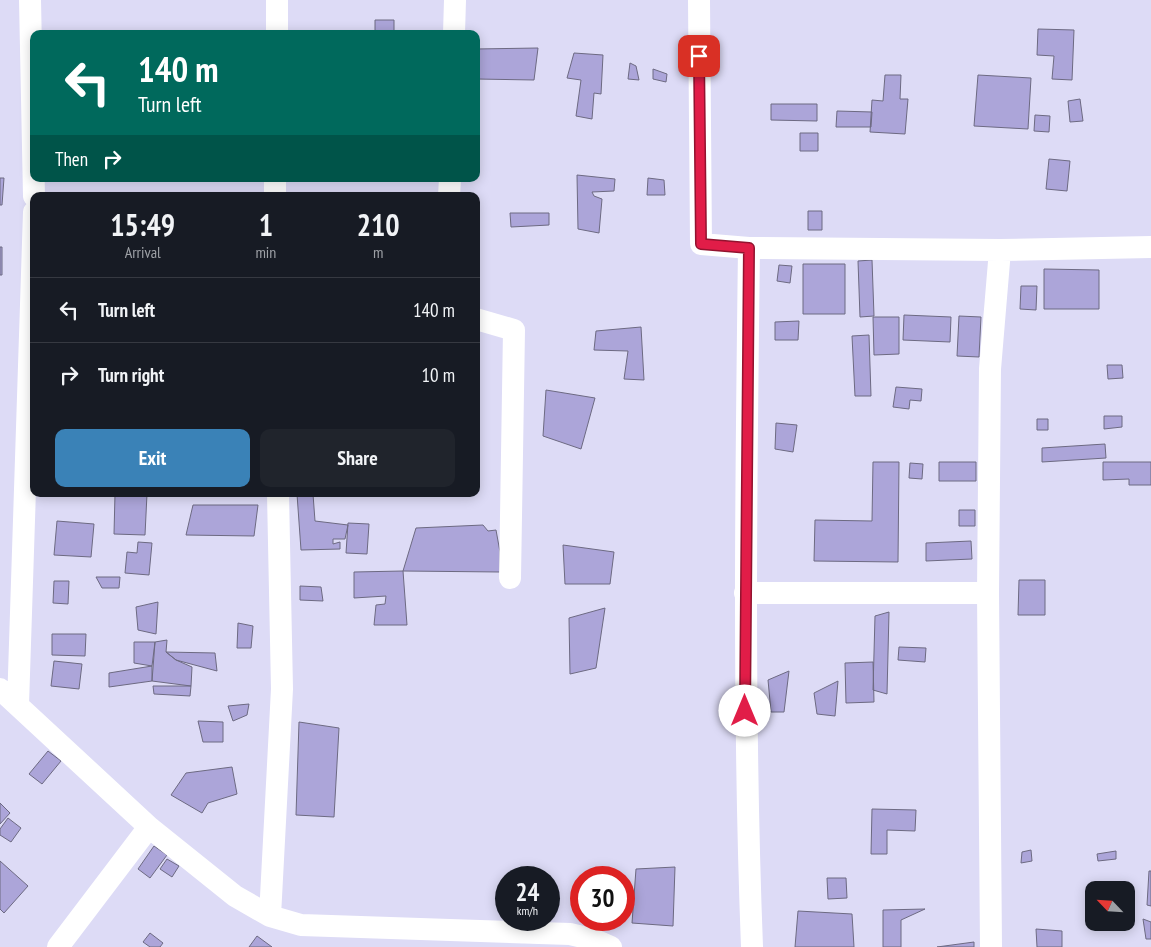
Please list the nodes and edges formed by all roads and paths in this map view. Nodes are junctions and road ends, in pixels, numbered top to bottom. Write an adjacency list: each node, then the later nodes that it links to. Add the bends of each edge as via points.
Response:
1 (30, 0): 5 (street)
2 (277, 0): 6 (street)
3 (455, 0): 7 (street)
4 (699, 0): 9 (street, via 701,244)
5 (31, 30)
6 (277, 30)
7 (454, 30)
8 (1151, 246): 10 (street)
9 (749, 248): 10 (street); 15 (street)
10 (1000, 250): 16 (street, via 990,369)
11 (480, 321): 14 (street, via 514,330)
12 (30, 335): 18 (street)
13 (278, 497): 20 (street, via 282,689)
14 (510, 578)
15 (745, 593): 16 (street); 23 (street)
16 (988, 593): 24 (street)
17 (0, 689): 18 (street)
18 (18, 705): 19 (street)
19 (149, 827): 20 (street, via 235,896); 21 (street)
20 (270, 916): 22 (street, via 301,925 570,934)
21 (58, 947)
22 (611, 947)
23 (752, 947)
24 (991, 947)

